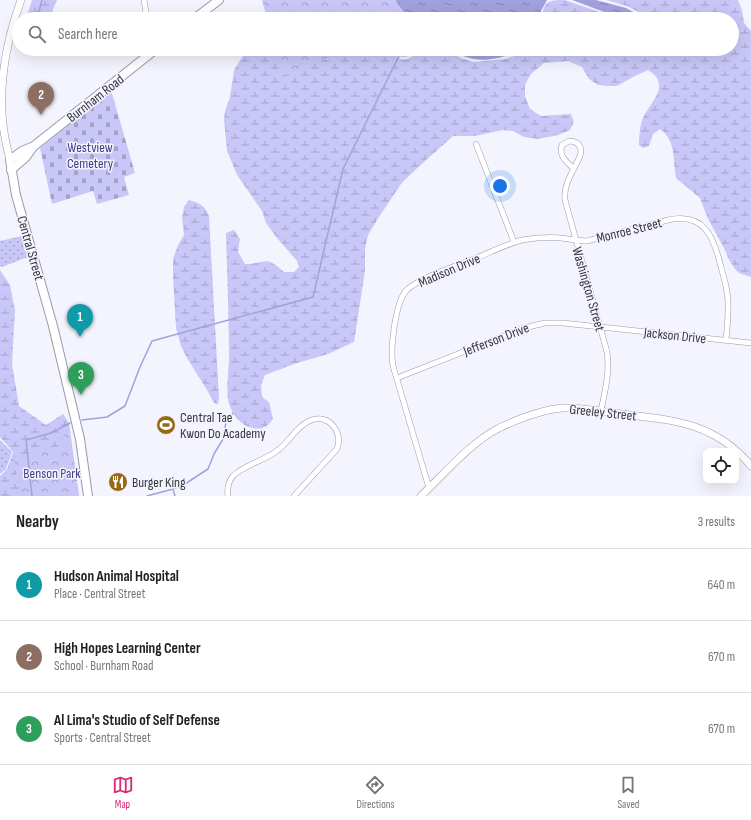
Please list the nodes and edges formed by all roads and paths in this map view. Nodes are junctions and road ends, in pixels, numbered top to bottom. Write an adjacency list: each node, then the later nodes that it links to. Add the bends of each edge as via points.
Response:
1 (21, 0): 4 (street, Central Street)
2 (144, 0): 5 (street)
3 (219, 0): 6 (main road)
4 (17, 12)
5 (147, 12)
6 (203, 12)
7 (12, 29): 9 (street, Central Street)
8 (146, 56): 11 (main road, Burnham Road)
9 (0, 103): 12 (street, Central Street)
10 (476, 144): 16 (street)
11 (34, 146): 12 (main road, Burnham Road); 14 (main road, Burnham Road)
12 (10, 160): 14 (main road, Central Street)
13 (574, 169): 13 (street, Washington Street, via 561,153 562,145 569,141 580,146 582,151); 15 (street, Washington Street, via 564,195)
14 (11, 170): 24 (main road, Central Street, via 80,439)
15 (575, 240): 16 (street, Madison Drive, via 538,238); 17 (street, Washington Street); 18 (street, Monroe Street, via 587,241 683,218 702,226 714,241 724,277 728,298)
16 (514, 242): 20 (street, Madison Drive, via 427,278 405,292 392,344 392,361)
17 (599, 327): 18 (street, Jackson Drive); 20 (street, Jefferson Drive, via 563,323 534,325); 21 (street, Washington Street, via 608,362)
18 (726, 340): 19 (street, Jackson Drive)
19 (751, 343)
20 (397, 378): 23 (street, Madison Drive)
21 (601, 411): 22 (street, Greeley Street, via 676,421 698,427 726,442); 23 (street, Greeley Street, via 561,408 534,414 509,424 476,444)
22 (751, 466)
23 (429, 488): 27 (street, Greeley Street)
24 (88, 496)
25 (228, 496): 26 (street, via 228,486 234,475 280,449 308,421 326,420 338,434 337,449)
26 (294, 496)
27 (422, 496)

